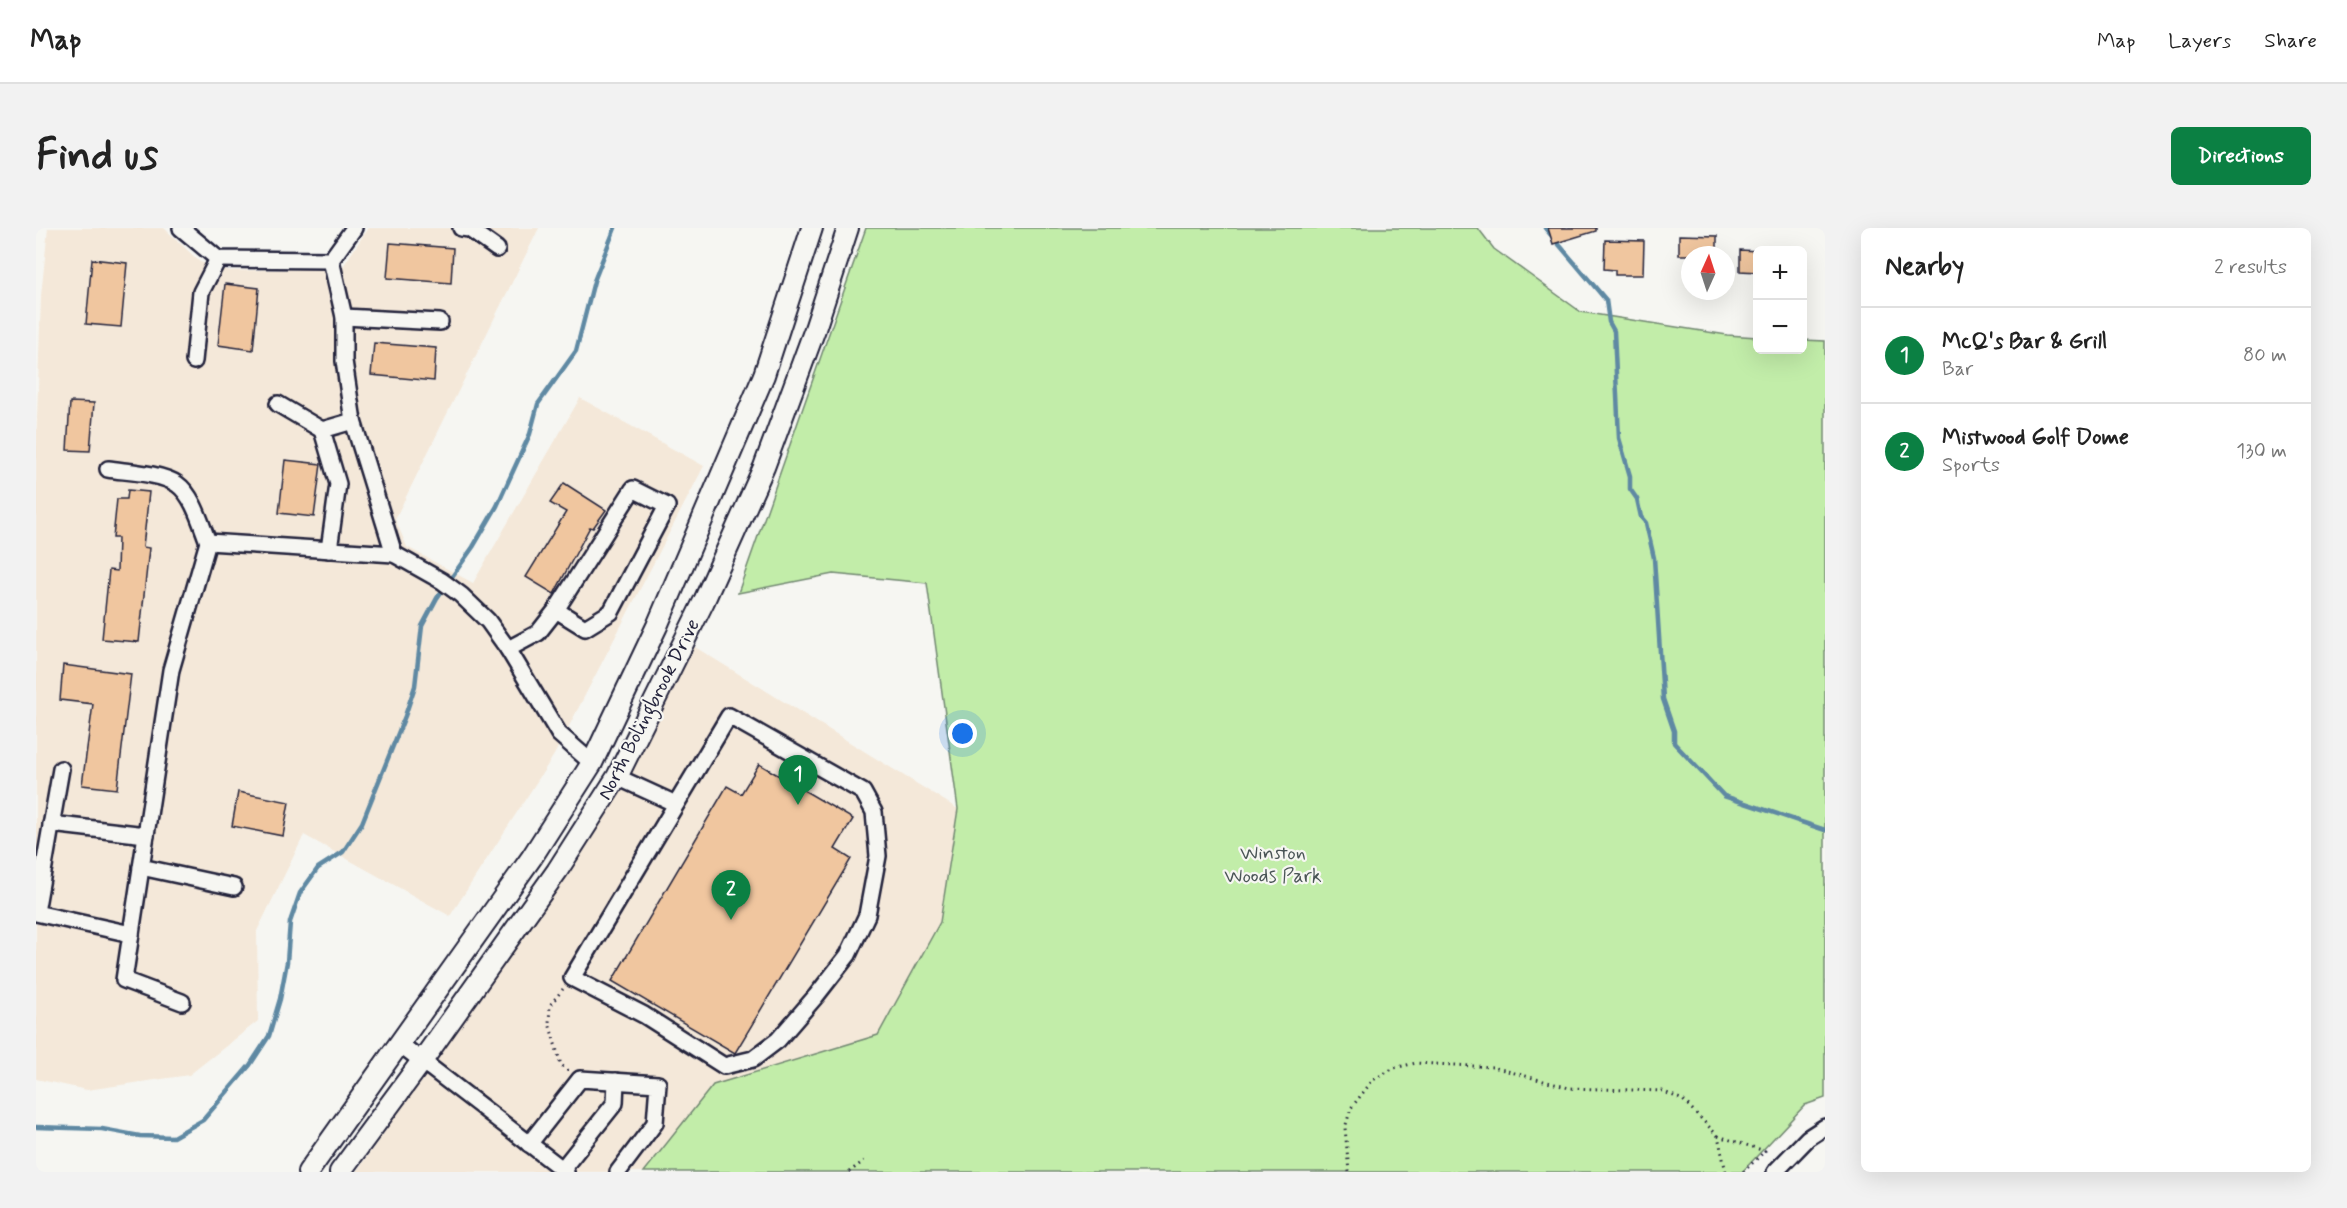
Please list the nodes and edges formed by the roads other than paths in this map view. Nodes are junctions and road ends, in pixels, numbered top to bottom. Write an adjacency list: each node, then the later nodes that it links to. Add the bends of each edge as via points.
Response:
1 (181, 228): 7 (street)
2 (354, 228): 8 (street)
3 (460, 228): 6 (street)
4 (812, 228): 21 (main road, North Bolingbrook Drive, via 764,375 680,573)
5 (848, 228): 23 (main road, North Bolingbrook Drive, via 764,467 704,602)
6 (497, 249)
7 (218, 260): 8 (street); 11 (street, via 201,292)
8 (331, 260): 9 (street)
9 (344, 317): 10 (street); 13 (street, via 344,362)
10 (440, 322)
11 (194, 361)
12 (278, 404): 14 (street)
13 (353, 421): 14 (street); 18 (street)
14 (322, 430): 17 (street, via 338,484)
15 (108, 469): 16 (street, via 166,478 178,484)
16 (208, 542): 17 (street); 26 (street, via 171,670)
17 (329, 550): 18 (street)
18 (394, 554): 20 (street, via 461,595 488,621)
19 (556, 610): 19 (street, via 585,628 611,612 667,506 633,489); 20 (street, via 538,633)
20 (508, 649): 21 (street, via 559,734)
21 (592, 763): 32 (main road, North Bolingbrook Drive, via 532,857)
22 (61, 769): 25 (street)
23 (617, 777): 24 (street); 33 (main road, North Bolingbrook Drive)
24 (676, 804): 24 (street, via 572,978 644,1015 724,1066 753,1059 778,1040 848,955 867,915 878,856 873,812 863,792 729,716)
25 (51, 824): 26 (street); 29 (street)
26 (146, 835): 27 (street)
27 (141, 867): 28 (street); 30 (street)
28 (234, 887)
29 (36, 913): 30 (street)
30 (131, 934): 31 (street, via 124,980)
31 (182, 1002)
32 (400, 1044): 33 (street); 38 (main road, North Bolingbrook Drive)
33 (422, 1061): 36 (street); 39 (main road, North Bolingbrook Drive)
34 (616, 1081): 36 (street, via 580,1079); 37 (street, via 615,1103); 40 (street, via 658,1084 655,1123)
35 (1825, 1127): 41 (street, via 1808,1138)
36 (529, 1144): 37 (street)
37 (563, 1171)
38 (308, 1172)
39 (340, 1172)
40 (618, 1172)
41 (1775, 1172)

